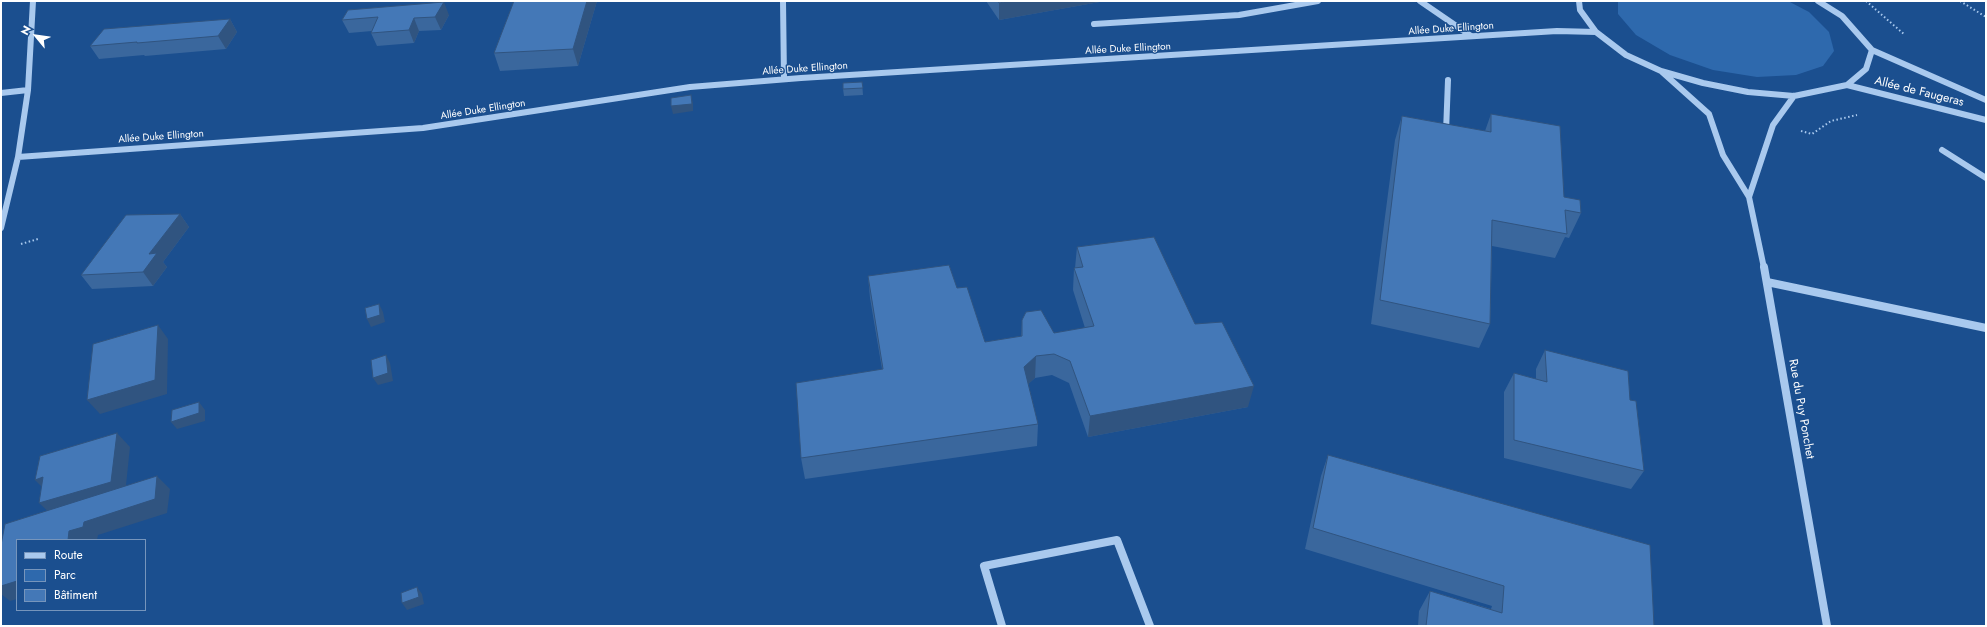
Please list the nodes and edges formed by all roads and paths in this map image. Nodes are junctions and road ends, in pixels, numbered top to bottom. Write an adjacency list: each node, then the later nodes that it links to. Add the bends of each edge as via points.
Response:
1 (33, 1): 17 (street)
2 (783, 1): 14 (street)
3 (1318, 1): 9 (street, via 1239,15)
4 (1420, 1): 11 (street)
5 (1579, 1): 10 (street, via 1580,10)
6 (1818, 1): 12 (street, via 1842,16)
7 (1960, 1): 8 (path)
8 (1986, 18)
9 (1094, 24)
10 (1596, 32): 11 (street, Allée Duke Ellington, via 1557,31); 13 (street, via 1626,55)
11 (1471, 36): 14 (street, Allée Duke Ellington)
12 (1872, 50): 16 (street, via 1866,69); 20 (street, Allée de Faugeras)
13 (1661, 71): 19 (street, via 1748,92); 28 (street, via 1709,114 1723,155)
14 (784, 79): 26 (street, Allée Duke Ellington, via 690,86 423,128)
15 (1448, 80): 24 (street)
16 (1847, 85): 19 (street); 22 (street, Allée de Faugeras)
17 (28, 90): 18 (street); 26 (street)
18 (1, 93)
19 (1794, 96): 28 (street, via 1773,125)
20 (1986, 100)
21 (1863, 116): 23 (path, via 1831,121 1812,134)
22 (1986, 120)
23 (1799, 131)
24 (1446, 142)
25 (1942, 150): 27 (street)
26 (18, 157): 29 (street)
27 (1986, 178)
28 (1750, 197): 30 (street, Rue du Puy Ponchet)
29 (1, 228)
30 (1767, 282): 31 (street); 34 (street, Rue du Puy Ponchet)
31 (1986, 328)
32 (1002, 626): 33 (street, via 984,566 1118,540)
33 (1150, 626)
34 (1827, 626)

